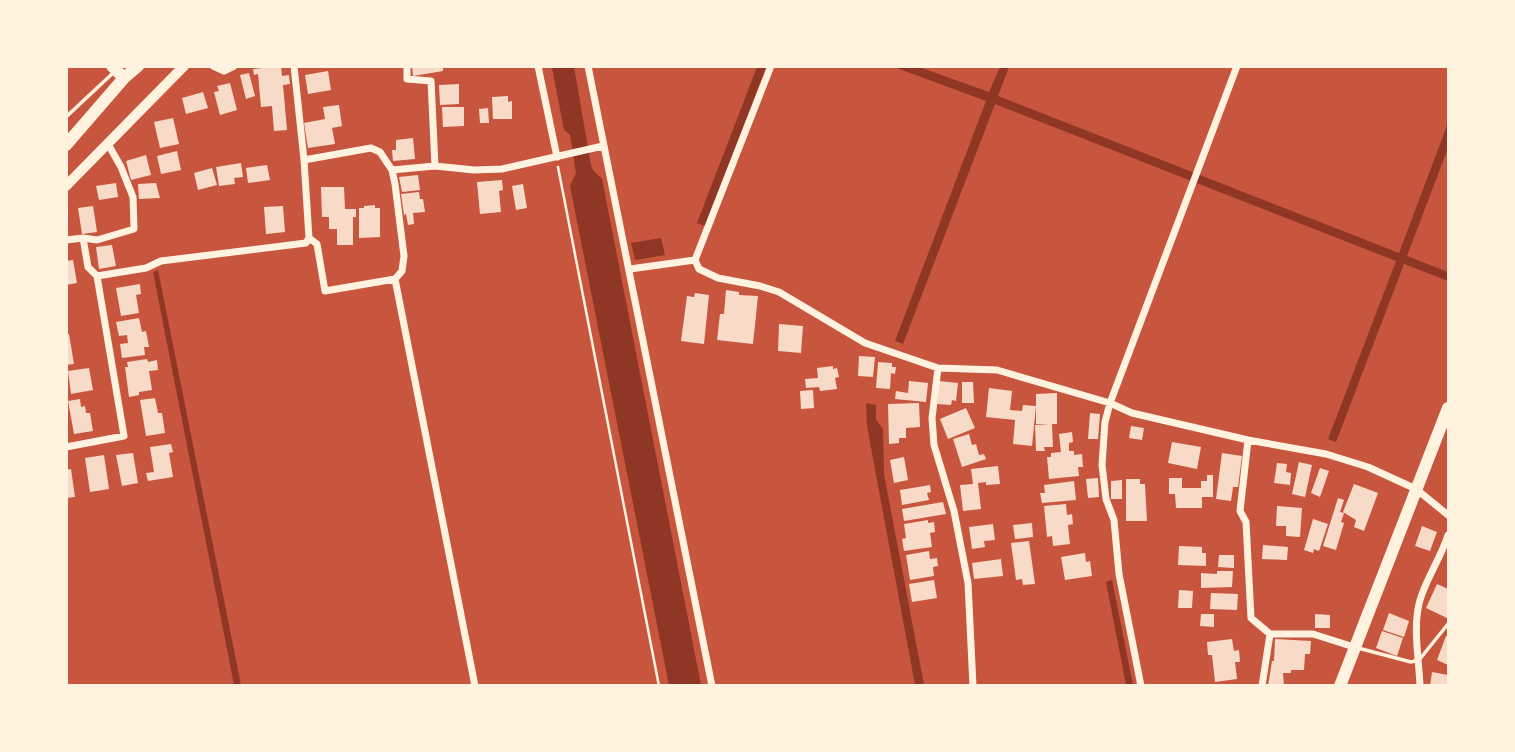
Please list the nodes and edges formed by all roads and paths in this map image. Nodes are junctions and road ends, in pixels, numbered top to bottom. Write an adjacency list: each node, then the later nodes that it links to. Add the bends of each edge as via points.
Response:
1 (138, 66): 11 (main road)
2 (184, 66): 13 (main road)
3 (213, 66): 4 (street, via 224,71)
4 (234, 66)
5 (294, 66): 17 (street)
6 (407, 66): 18 (street, via 407,79 431,80)
7 (538, 66): 16 (street)
8 (588, 66): 15 (street)
9 (771, 66): 24 (street)
10 (1237, 66): 29 (street)
11 (118, 70): 12 (lane); 14 (main road)
12 (66, 117)
13 (107, 144): 20 (main road); 21 (street, via 133,197 134,229 97,240)
14 (66, 145)
15 (603, 146): 16 (street); 25 (street)
16 (560, 157): 18 (street, via 502,169); 41 (path)
17 (304, 160): 19 (street, via 371,148 380,152); 22 (street)
18 (435, 166): 19 (street)
19 (392, 170): 27 (street, via 404,256 402,271)
20 (66, 186)
21 (83, 238): 23 (street); 26 (street, via 88,267)
22 (309, 238): 26 (street, via 306,243 160,261 146,268); 27 (street, via 317,244 324,291)
23 (66, 240)
24 (695, 260): 25 (street); 28 (street, via 699,269 718,278 779,292 865,343)
25 (629, 269): 42 (street)
26 (97, 276): 32 (street, via 124,436)
27 (395, 279): 40 (street)
28 (938, 368): 29 (street, via 997,370); 43 (street, via 934,445 954,511 968,583)
29 (1110, 403): 31 (street, via 1132,413); 44 (street, via 1102,465)
30 (1448, 408): 33 (main road)
31 (1248, 440): 33 (street, via 1326,454); 37 (street, via 1240,511 1246,522 1251,618)
32 (66, 447)
33 (1416, 489): 34 (street); 38 (main road)
34 (1448, 515)
35 (1448, 535): 39 (street, via 1419,601)
36 (1448, 624): 39 (lane)
37 (1270, 634): 38 (street, via 1313,634); 45 (street)
38 (1353, 648): 39 (lane, via 1411,663); 46 (main road)
39 (1419, 660): 47 (street)
40 (475, 685)
41 (659, 685)
42 (712, 685)
43 (973, 685)
44 (1141, 685)
45 (1262, 685)
46 (1340, 685)
47 (1420, 685)

